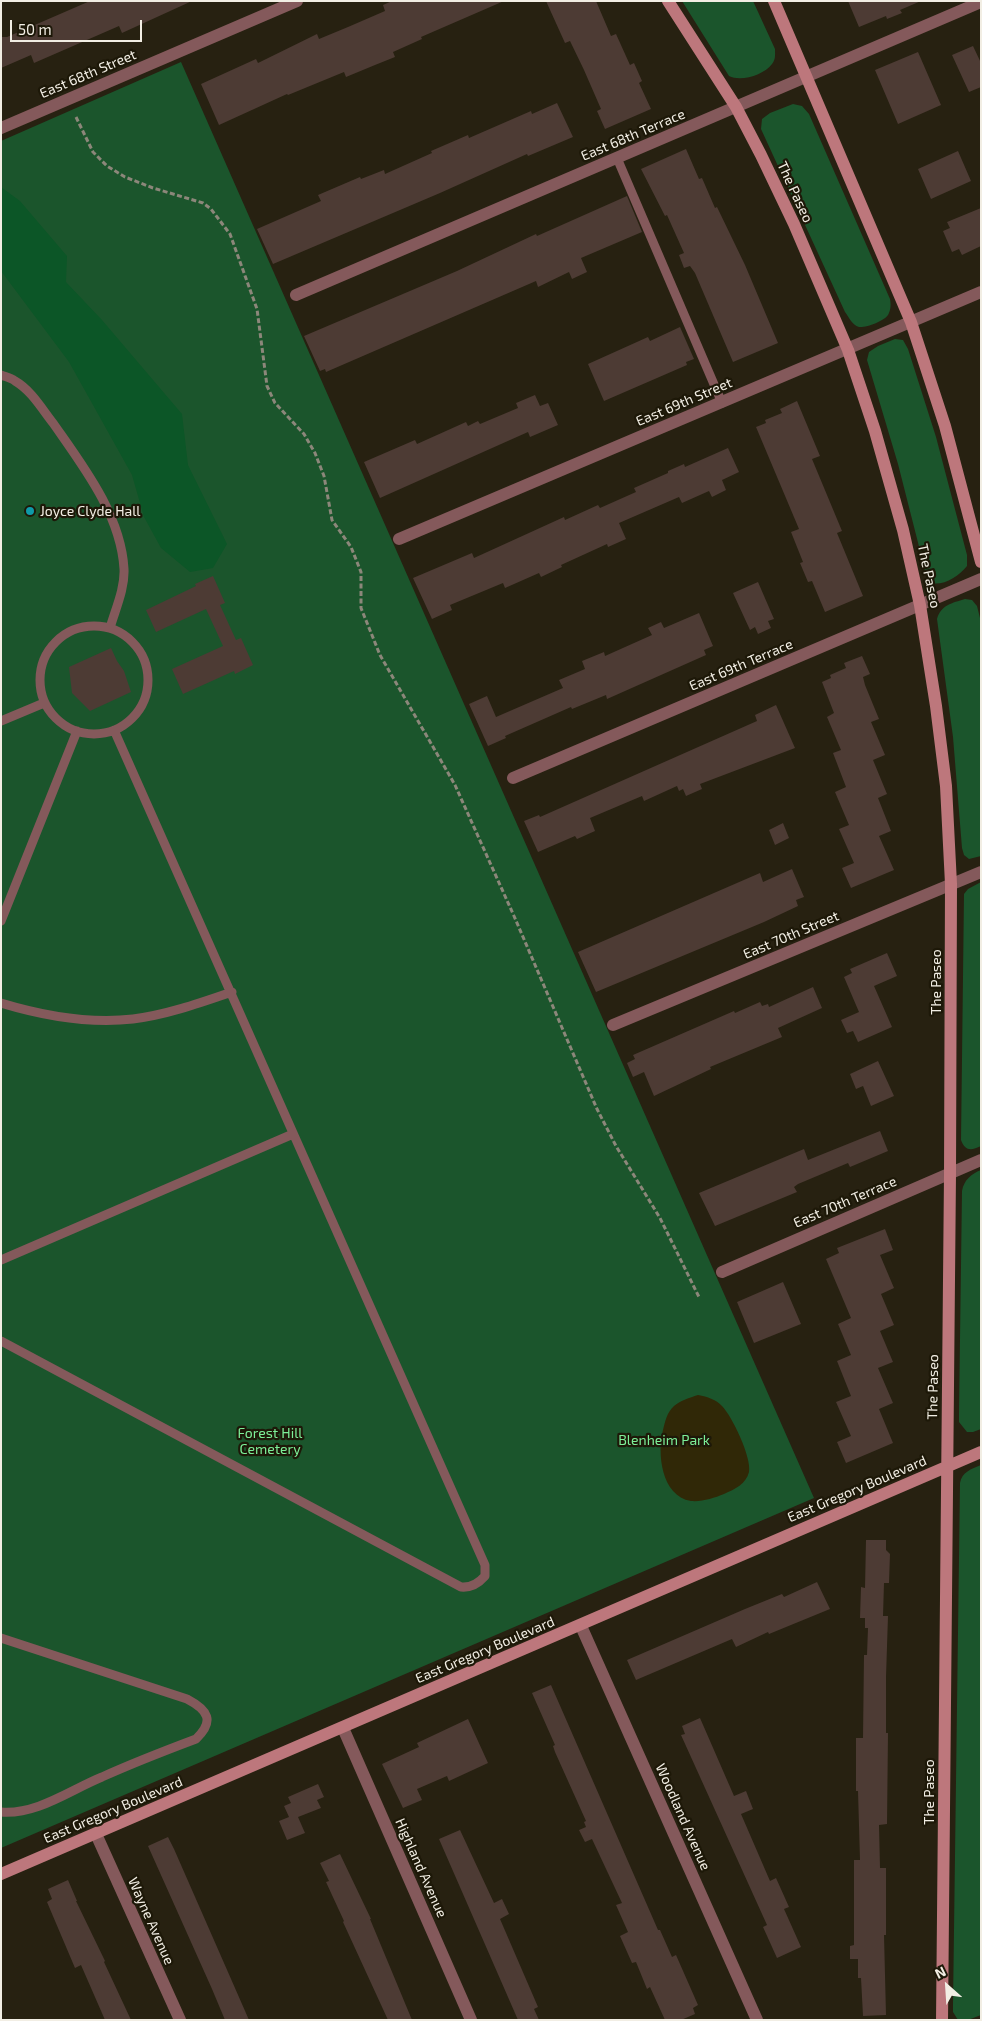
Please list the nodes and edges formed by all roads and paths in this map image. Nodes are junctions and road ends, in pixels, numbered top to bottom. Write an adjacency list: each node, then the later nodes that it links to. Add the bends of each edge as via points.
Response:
1 (297, 1): 8 (street, East 68th Street)
2 (668, 1): 6 (main road, The Paseo)
3 (774, 1): 5 (main road)
4 (981, 2): 5 (street, East 68th Terrace)
5 (806, 77): 6 (street, East 68th Terrace); 12 (main road)
6 (736, 107): 9 (street, East 68th Terrace); 13 (main road, The Paseo, via 794,224)
7 (76, 117): 37 (path, via 93,152 107,166 153,188 203,203 230,234 257,309 267,386 275,403 304,434 315,453 332,520 351,547 361,572 361,608 380,655 454,785 597,1109 660,1218)
8 (1, 128)
9 (616, 158): 11 (street, East 68th Terrace); 15 (lane)
10 (981, 292): 12 (street, East 69th Street)
11 (296, 295)
12 (911, 322): 13 (street, East 69th Street); 17 (main road, via 945,426)
13 (848, 350): 15 (street, East 69th Street); 19 (main road, The Paseo, via 901,521)
14 (1, 375): 20 (lane, via 16,381 36,399 79,460 113,524 124,570)
15 (722, 403): 16 (street, East 69th Street)
16 (399, 539)
17 (981, 562)
18 (981, 579): 19 (street, East 69th Terrace)
19 (920, 605): 25 (street, East 69th Terrace); 27 (main road, The Paseo, via 946,786)
20 (110, 628): 21 (lane, via 92,626 75,629 52,644 42,663 39,683); 23 (lane, via 132,641 144,658 148,687 142,706 129,721)
21 (44, 703): 22 (lane); 24 (lane, via 53,716)
22 (1, 721)
23 (114, 730): 24 (lane, via 87,734); 29 (lane)
24 (78, 731): 28 (lane)
25 (513, 778)
26 (981, 872): 27 (street, East 70th Street)
27 (951, 884): 31 (street, East 70th Street); 34 (main road, The Paseo)
28 (1, 921)
29 (232, 992): 30 (lane, via 188,1007 134,1019 86,1020 38,1014); 32 (lane)
30 (1, 1003)
31 (613, 1025)
32 (293, 1134): 35 (lane); 38 (lane, via 485,1565 485,1576 478,1583 468,1588 460,1587)
33 (981, 1160): 34 (street, East 70th Terrace)
34 (950, 1174): 36 (street, East 70th Terrace); 40 (main road, The Paseo)
35 (1, 1260)
36 (722, 1272)
37 (699, 1296)
38 (1, 1341)
39 (981, 1452): 40 (main road, East Gregory Boulevard)
40 (946, 1467): 41 (main road, East Gregory Boulevard); 50 (main road, The Paseo)
41 (581, 1626): 43 (main road, East Gregory Boulevard); 49 (street, Woodland Avenue)
42 (1, 1638): 44 (lane, via 187,1699 198,1705 208,1721 196,1739 100,1777 31,1809)
43 (344, 1728): 45 (main road, East Gregory Boulevard); 48 (street, Highland Avenue)
44 (1, 1812)
45 (96, 1834): 46 (main road, East Gregory Boulevard); 47 (street, Wayne Avenue)
46 (1, 1874)
47 (180, 2020)
48 (471, 2020)
49 (756, 2020)
50 (942, 2020)

